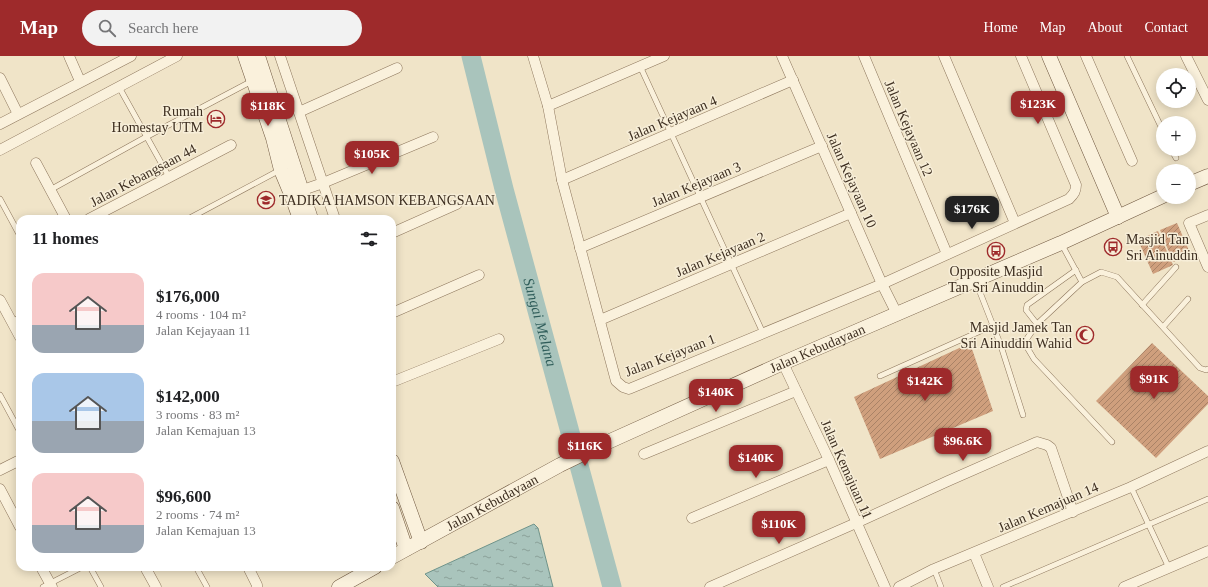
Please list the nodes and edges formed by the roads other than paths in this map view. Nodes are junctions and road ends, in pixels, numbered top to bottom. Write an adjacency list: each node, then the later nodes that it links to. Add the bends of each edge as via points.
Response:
1 (68, 56): 22 (street)
2 (131, 56): 22 (street)
3 (177, 56): 23 (street)
4 (244, 56): 20 (street)
5 (258, 56): 45 (street)
6 (280, 56): 26 (street)
7 (533, 56): 25 (street)
8 (664, 56): 17 (street)
9 (782, 56): 21 (street, Jalan Kejayaan 10)
10 (864, 56): 64 (street, Jalan Kejayaan 12)
11 (944, 56): 59 (street)
12 (1021, 56): 59 (street, Jalan Kejayaan 1, via 1076,190 1070,199)
13 (1049, 56): 58 (street)
14 (1086, 56): 36 (street)
15 (1127, 56): 28 (lane)
16 (1186, 56): 24 (street)
17 (640, 66): 25 (street); 30 (lane)
18 (397, 68): 26 (street)
19 (0, 78): 27 (street)
20 (253, 80): 31 (lane); 38 (street)
21 (793, 80): 30 (street, Jalan Kejayaan 4); 34 (street, Jalan Kejayaan 10)
22 (80, 82): 27 (street)
23 (119, 87): 31 (lane); 35 (street)
24 (1208, 100)
25 (548, 106): 41 (street, Jalan Kejayaan 1)
26 (299, 112): 43 (street)
27 (18, 114): 29 (street)
28 (1156, 116)
29 (0, 124)
30 (671, 133): 41 (street, Jalan Kejayaan 4); 46 (lane)
31 (146, 137): 40 (lane); 44 (lane)
32 (433, 137): 43 (street)
33 (231, 145): 40 (street, Jalan Kebangsaan 44)
34 (822, 146): 46 (street, Jalan Kejayaan 3); 50 (street, Jalan Kejayaan 10)
35 (0, 150)
36 (1132, 161)
37 (36, 163): 44 (street)
38 (281, 170): 45 (street); 53 (lane)
39 (1208, 176): 42 (street)
40 (169, 177): 52 (street, Jalan Kebangsaan 44)
41 (562, 180): 63 (street, Jalan Kejayaan 1)
42 (1196, 181)
43 (323, 183): 45 (street); 56 (street)
44 (50, 190): 51 (street)
45 (296, 192): 54 (street); 55 (street)
46 (700, 197): 63 (street, Jalan Kejayaan 3); 65 (lane)
47 (0, 199): 60 (lane)
48 (1156, 199): 58 (street, Jalan Kebudayaan)
49 (457, 204): 61 (street)
50 (851, 213): 65 (street, Jalan Kejayaan 2); 72 (street, Jalan Kejayaan 10)
51 (64, 215)
52 (97, 215)
53 (196, 215)
54 (299, 215)
55 (309, 215)
56 (334, 215)
57 (1208, 215): 66 (street, via 1189,223)
58 (1118, 217): 62 (street, Jalan Kebudayaan)
59 (1015, 223): 64 (street, Jalan Kejayaan 1)
60 (16, 229)
61 (396, 231)
62 (1061, 243): 68 (lane); 70 (street, Jalan Kebudayaan)
63 (580, 248): 80 (street, Jalan Kejayaan 1)
64 (947, 254): 72 (street, Jalan Kejayaan 1)
65 (731, 264): 80 (street, Jalan Kejayaan 2); 84 (lane)
66 (1208, 267)
67 (1176, 268): 75 (lane)
68 (1076, 270): 71 (lane); 81 (lane, via 1027,305 1026,310)
69 (480, 275): 76 (street)
70 (976, 281): 78 (street, Jalan Kebudayaan); 82 (lane)
71 (1082, 282): 75 (lane, via 1101,272 1117,278); 81 (lane)
72 (882, 284): 78 (street, Jalan Kejayaan 10); 84 (street, Jalan Kejayaan 1)
73 (1188, 299): 83 (lane)
74 (0, 300): 77 (street)
75 (1142, 305): 83 (lane)
76 (396, 311)
77 (3, 314): 79 (street)
78 (897, 314): 88 (street, Jalan Kebudayaan)
79 (16, 319)
80 (600, 320): 84 (street, Jalan Kejayaan 1, via 616,381 629,389)
81 (1037, 324): 86 (lane)
82 (994, 325): 87 (lane); 90 (lane)
83 (1163, 327): 89 (lane, via 1200,368)
84 (763, 333)
85 (499, 339): 91 (street)
86 (1026, 340): 87 (lane); 96 (lane, via 1034,359)
87 (1001, 346): 94 (lane)
88 (783, 363): 92 (street, Jalan Kemajuan 11); 112 (street, Jalan Kebudayaan, via 560,465)
89 (1208, 369)
90 (880, 376)
91 (396, 380)
92 (796, 391): 98 (street); 99 (street, Jalan Kemajuan 11)
93 (0, 395): 95 (lane)
94 (1024, 415)
95 (16, 425)
96 (1112, 442)
97 (1208, 451): 103 (street, Jalan Kemajuan 14)
98 (644, 454)
99 (829, 460): 107 (street); 110 (street, Jalan Kemajuan 11)
100 (16, 462): 101 (street)
101 (0, 470)
102 (396, 473): 112 (street)
103 (1131, 487): 106 (street, Jalan Kemajuan 14); 111 (lane)
104 (0, 489): 108 (street)
105 (1208, 499): 111 (lane)
106 (1073, 512): 110 (street, via 1051,448 1037,442); 115 (street, Jalan Kemajuan 14)
107 (692, 518)
108 (16, 519)
109 (396, 520): 113 (street)
110 (856, 523): 132 (street); 133 (street, Jalan Kemajuan 11)
111 (1149, 524): 117 (lane); 137 (lane)
112 (420, 542): 113 (street, Jalan Kebudayaan)
113 (406, 549): 116 (street, Jalan Kebudayaan)
114 (1208, 551): 117 (street)
115 (974, 553): 118 (street, Jalan Kemajuan 14); 136 (street)
116 (396, 555)
117 (1169, 568): 138 (street)
118 (934, 569): 134 (street, Jalan Kemajuan 14); 135 (lane)
119 (42, 571): 126 (street)
120 (75, 571): 126 (lane)
121 (92, 571): 127 (lane)
122 (147, 571): 128 (street)
123 (198, 571): 129 (lane)
124 (250, 571): 130 (street)
125 (368, 571): 131 (street)
126 (48, 586)
127 (101, 587)
128 (156, 587)
129 (207, 587)
130 (257, 587)
131 (339, 587)
132 (710, 587)
133 (885, 587)
134 (899, 587)
135 (941, 587)
136 (988, 587)
137 (1003, 587)
138 (1124, 587)

